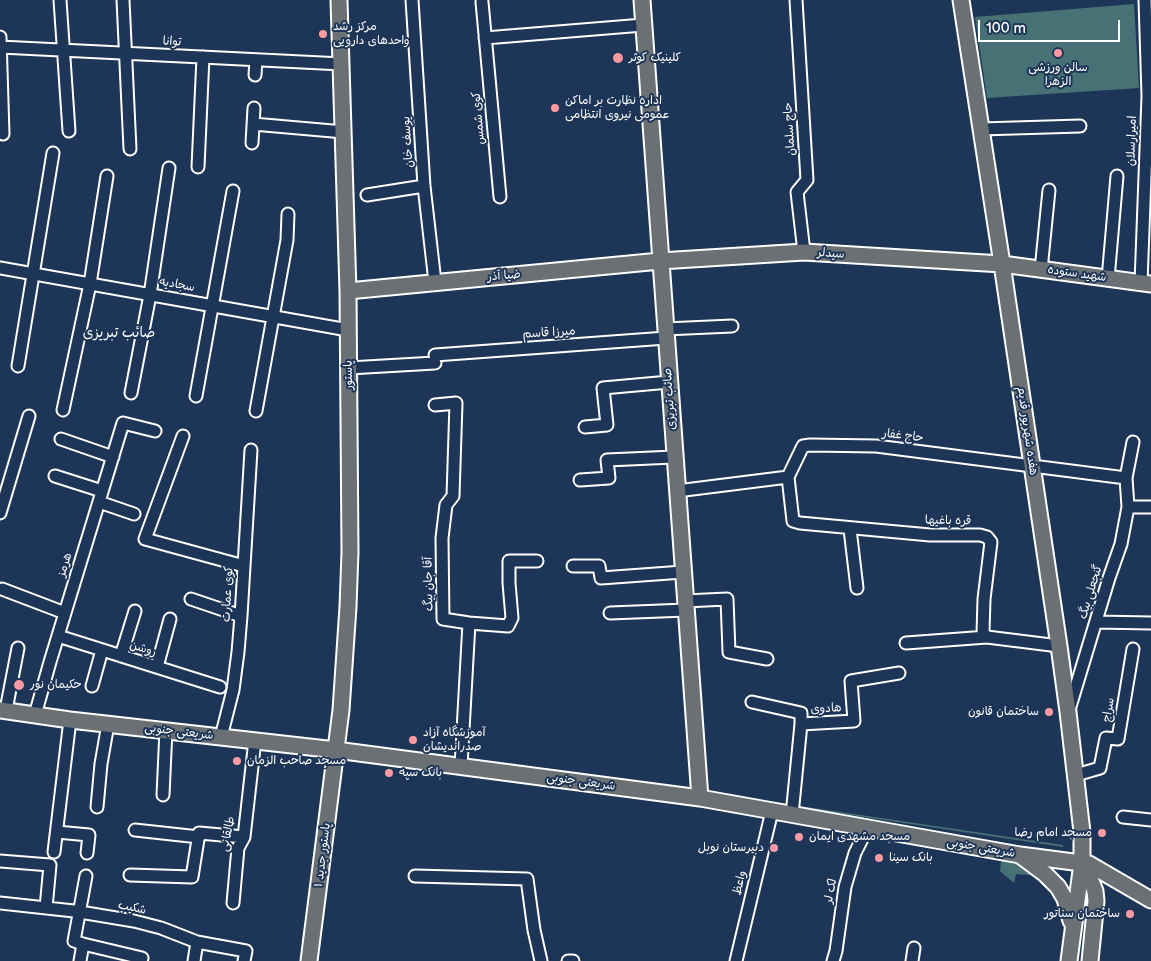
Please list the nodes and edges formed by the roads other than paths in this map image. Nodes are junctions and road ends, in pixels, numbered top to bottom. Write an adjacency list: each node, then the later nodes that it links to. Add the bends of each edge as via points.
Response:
1 (60, 0): 13 (street)
2 (123, 0): 14 (street)
3 (340, 0): 17 (main road, پاستور)
4 (412, 0): 35 (street, یوسف خان)
5 (642, 0): 10 (main road, صائب تبریزی)
6 (796, 0): 41 (street, حاج سلمان, via 807,180 797,192)
7 (961, 0): 23 (main road, هفده شهریور قدیم)
8 (1145, 0): 19 (street, امیرارسلان)
9 (482, 2): 11 (street, کوی شمس)
10 (643, 25): 11 (street); 42 (main road, صائب تبریزی)
11 (485, 38): 39 (street, کوی شمس)
12 (0, 44): 13 (street, توانا); 26 (street)
13 (64, 50): 14 (street, توانا); 24 (street)
14 (125, 53): 15 (street, توانا); 29 (street)
15 (204, 57): 16 (street, توانا); 31 (street)
16 (256, 60): 17 (street, توانا); 18 (street)
17 (342, 64): 25 (main road, پاستور)
18 (255, 75)
19 (1149, 96): 28 (street, امیرارسلان)
20 (254, 108): 21 (street)
21 (253, 124): 25 (street); 27 (street)
22 (1080, 126): 23 (street)
23 (981, 129): 43 (main road, هفده شهریور قدیم)
24 (69, 131)
25 (344, 132): 51 (main road, پاستور)
26 (3, 134)
27 (252, 143)
28 (1148, 146): 50 (street, امیرارسلان)
29 (130, 149)
30 (53, 153): 46 (street)
31 (198, 167)
32 (169, 168): 52 (street)
33 (107, 176): 49 (street)
34 (1117, 176): 47 (street)
35 (424, 186): 38 (street); 48 (street, یوسف خان)
36 (232, 190): 53 (street)
37 (1049, 190): 45 (street)
38 (367, 195)
39 (500, 197)
40 (288, 214): 54 (street, via 287,240)
41 (804, 252): 42 (main road, سیدلر); 43 (main road, سیدلر)
42 (660, 261): 48 (main road, ضیا آذر); 57 (main road, صائب تبریزی)
43 (1002, 264): 45 (main road, شهید ستوده); 75 (main road, هفده شهریور قدیم)
44 (0, 268): 46 (street, سجادیه)
45 (1041, 270): 47 (main road, شهید ستوده)
46 (33, 274): 49 (street, سجادیه); 58 (street)
47 (1108, 278): 50 (main road, شهید ستوده)
48 (435, 282): 51 (main road, ضیا آذر)
49 (90, 284): 52 (street, سجادیه); 64 (street)
50 (1146, 284)
51 (348, 291): 56 (main road, پاستور)
52 (150, 295): 53 (street, سجادیه); 61 (street)
53 (212, 306): 54 (street, سجادیه); 62 (street)
54 (274, 317): 56 (street, سجادیه); 65 (street)
55 (732, 326): 57 (street, میرزا قاسم)
56 (348, 330): 59 (main road, پاستور)
57 (665, 334): 59 (street, میرزا قاسم); 60 (main road, صائب تبریزی)
58 (18, 366)
59 (349, 368): 127 (main road, پاستور, via 350,552)
60 (669, 382): 67 (street, via 603,388 607,425); 74 (main road, صائب تبریزی)
61 (131, 393)
62 (196, 396)
63 (434, 405): 102 (street, آقا جان بیگ, via 456,403 453,496 446,505 442,538 443,619)
64 (63, 410)
65 (256, 411)
66 (29, 416): 85 (street)
67 (584, 427)
68 (155, 431): 73 (street, هرمز, via 123,423)
69 (183, 436): 89 (street, via 146,539)
70 (61, 439): 73 (street)
71 (1133, 442): 78 (street, گنجعلی بیگ)
72 (251, 450): 89 (street, کوی عمارت)
73 (113, 457): 80 (street, هرمز)
74 (674, 457): 79 (street, via 607,460 609,478); 81 (main road, صائب تبریزی)
75 (1032, 466): 77 (street, حاج غفار, via 876,446 810,445 803,446); 78 (street); 107 (main road, هفده شهریور قدیم)
76 (55, 476): 80 (street)
77 (788, 477): 81 (street); 87 (street, قره باغیها, via 793,521)
78 (1126, 478): 83 (street, گنجعلی بیگ)
79 (580, 480)
80 (102, 491): 82 (street, هرمز)
81 (677, 491): 91 (main road, صائب تبریزی)
82 (99, 502): 86 (street); 97 (street, هرمز)
83 (1128, 506): 84 (street); 101 (street, گنجعلی بیگ, via 1121,544)
84 (1151, 508)
85 (0, 513)
86 (134, 514)
87 (850, 529): 92 (street); 105 (street, قره باغیها, via 988,537 991,542 983,633)
88 (537, 561): 102 (street, via 509,560 512,618 508,626)
89 (244, 566): 99 (street, کوی عمارت)
90 (573, 566): 91 (street, via 599,566 601,578)
91 (683, 572): 95 (main road, صائب تبریزی)
92 (858, 588)
93 (2, 589): 97 (street)
94 (191, 599): 99 (street)
95 (685, 605): 98 (street); 112 (street, via 727,599 729,652); 131 (main road, صائب تبریزی)
96 (135, 611): 111 (street)
97 (65, 613): 104 (street, هرمز)
98 (610, 613)
99 (241, 616): 125 (street, کوی عمارت, via 233,690)
100 (170, 619): 113 (street)
101 (1096, 622): 103 (street); 119 (street, گنجعلی بیگ)
102 (469, 623): 128 (street)
103 (1151, 623)
104 (58, 636): 110 (street, روشن); 120 (street, هرمز)
105 (987, 637): 106 (street); 107 (street)
106 (906, 643)
107 (1059, 646): 119 (main road, هفده شهریور قدیم)
108 (18, 648): 118 (street)
109 (1133, 649): 129 (street, سراج, via 1118,739 1106,738 1100,768)
110 (102, 650): 111 (street, روشن); 115 (street)
111 (121, 656): 113 (street, روشن)
112 (766, 660)
113 (157, 667): 116 (street, روشن)
114 (899, 673): 123 (street, هادوی, via 851,681 854,721)
115 (92, 686)
116 (220, 687)
117 (752, 702): 123 (street, via 801,713)
118 (3, 710): 120 (main road, شریعتی جنوبی)
119 (1068, 712): 129 (main road, هفده شهریور قدیم)
120 (36, 715): 121 (main road, شریعتی جنوبی)
121 (70, 720): 122 (main road, شریعتی جنوبی); 139 (street)
122 (108, 724): 124 (main road, شریعتی جنوبی); 132 (street)
123 (801, 724): 134 (street, هادوی)
124 (166, 730): 125 (main road, شریعتی جنوبی); 130 (street)
125 (221, 737): 126 (main road, شریعتی جنوبی)
126 (255, 740): 127 (main road, شریعتی جنوبی); 141 (street, طالقانی)
127 (336, 750): 128 (main road, شریعتی جنوبی); 163 (main road, پاستور جدید ۱)
128 (461, 766): 131 (main road, شریعتی جنوبی)
129 (1076, 775): 146 (main road, هفده شهریور قدیم)
130 (163, 795)
131 (700, 798): 133 (main road, شریعتی جنوبی)
132 (97, 807)
133 (772, 811): 134 (main road, شریعتی جنوبی); 167 (street, واعظ)
134 (792, 815): 137 (main road, شریعتی جنوبی)
135 (1122, 817): 136 (street)
136 (1151, 820)
137 (867, 829): 144 (main road, شریعتی جنوبی); 168 (street, لک لر, via 844,887)
138 (135, 830): 140 (street)
139 (57, 832): 142 (street); 143 (street, via 90,835)
140 (199, 837): 141 (street, via 200,833); 147 (street, via 192,877)
141 (244, 837): 152 (street, طالقانی, via 238,848)
142 (54, 852)
143 (87, 853)
144 (1020, 855): 146 (main road, شریعتی جنوبی); 155 (main road, via 1058,887 1065,899)
145 (0, 862): 153 (street, via 50,865)
146 (1082, 863): 150 (main road, شریعتی جنوبی); 155 (main road, هفده شهریور قدیم); 171 (main road, via 1095,891 1096,901)
147 (130, 875)
148 (86, 876): 154 (street)
149 (415, 876): 164 (street, via 526,879)
150 (1151, 900)
151 (0, 903): 153 (street, شکیب)
152 (233, 903)
153 (46, 908): 154 (street, شکیب)
154 (80, 912): 156 (street); 157 (street, شکیب, via 144,924)
155 (1072, 930): 170 (main road, هفده شهریور قدیم)
156 (78, 942): 159 (street); 160 (street)
157 (197, 942): 161 (street); 162 (street, شکیب, via 246,951)
158 (914, 948): 169 (street)
159 (142, 958)
160 (80, 961)
161 (194, 961)
162 (244, 961)
163 (310, 961)
164 (541, 961)
165 (568, 961): 166 (street)
166 (573, 961)
167 (736, 961)
168 (833, 961)
169 (912, 961)
170 (1069, 961)
171 (1090, 961)

